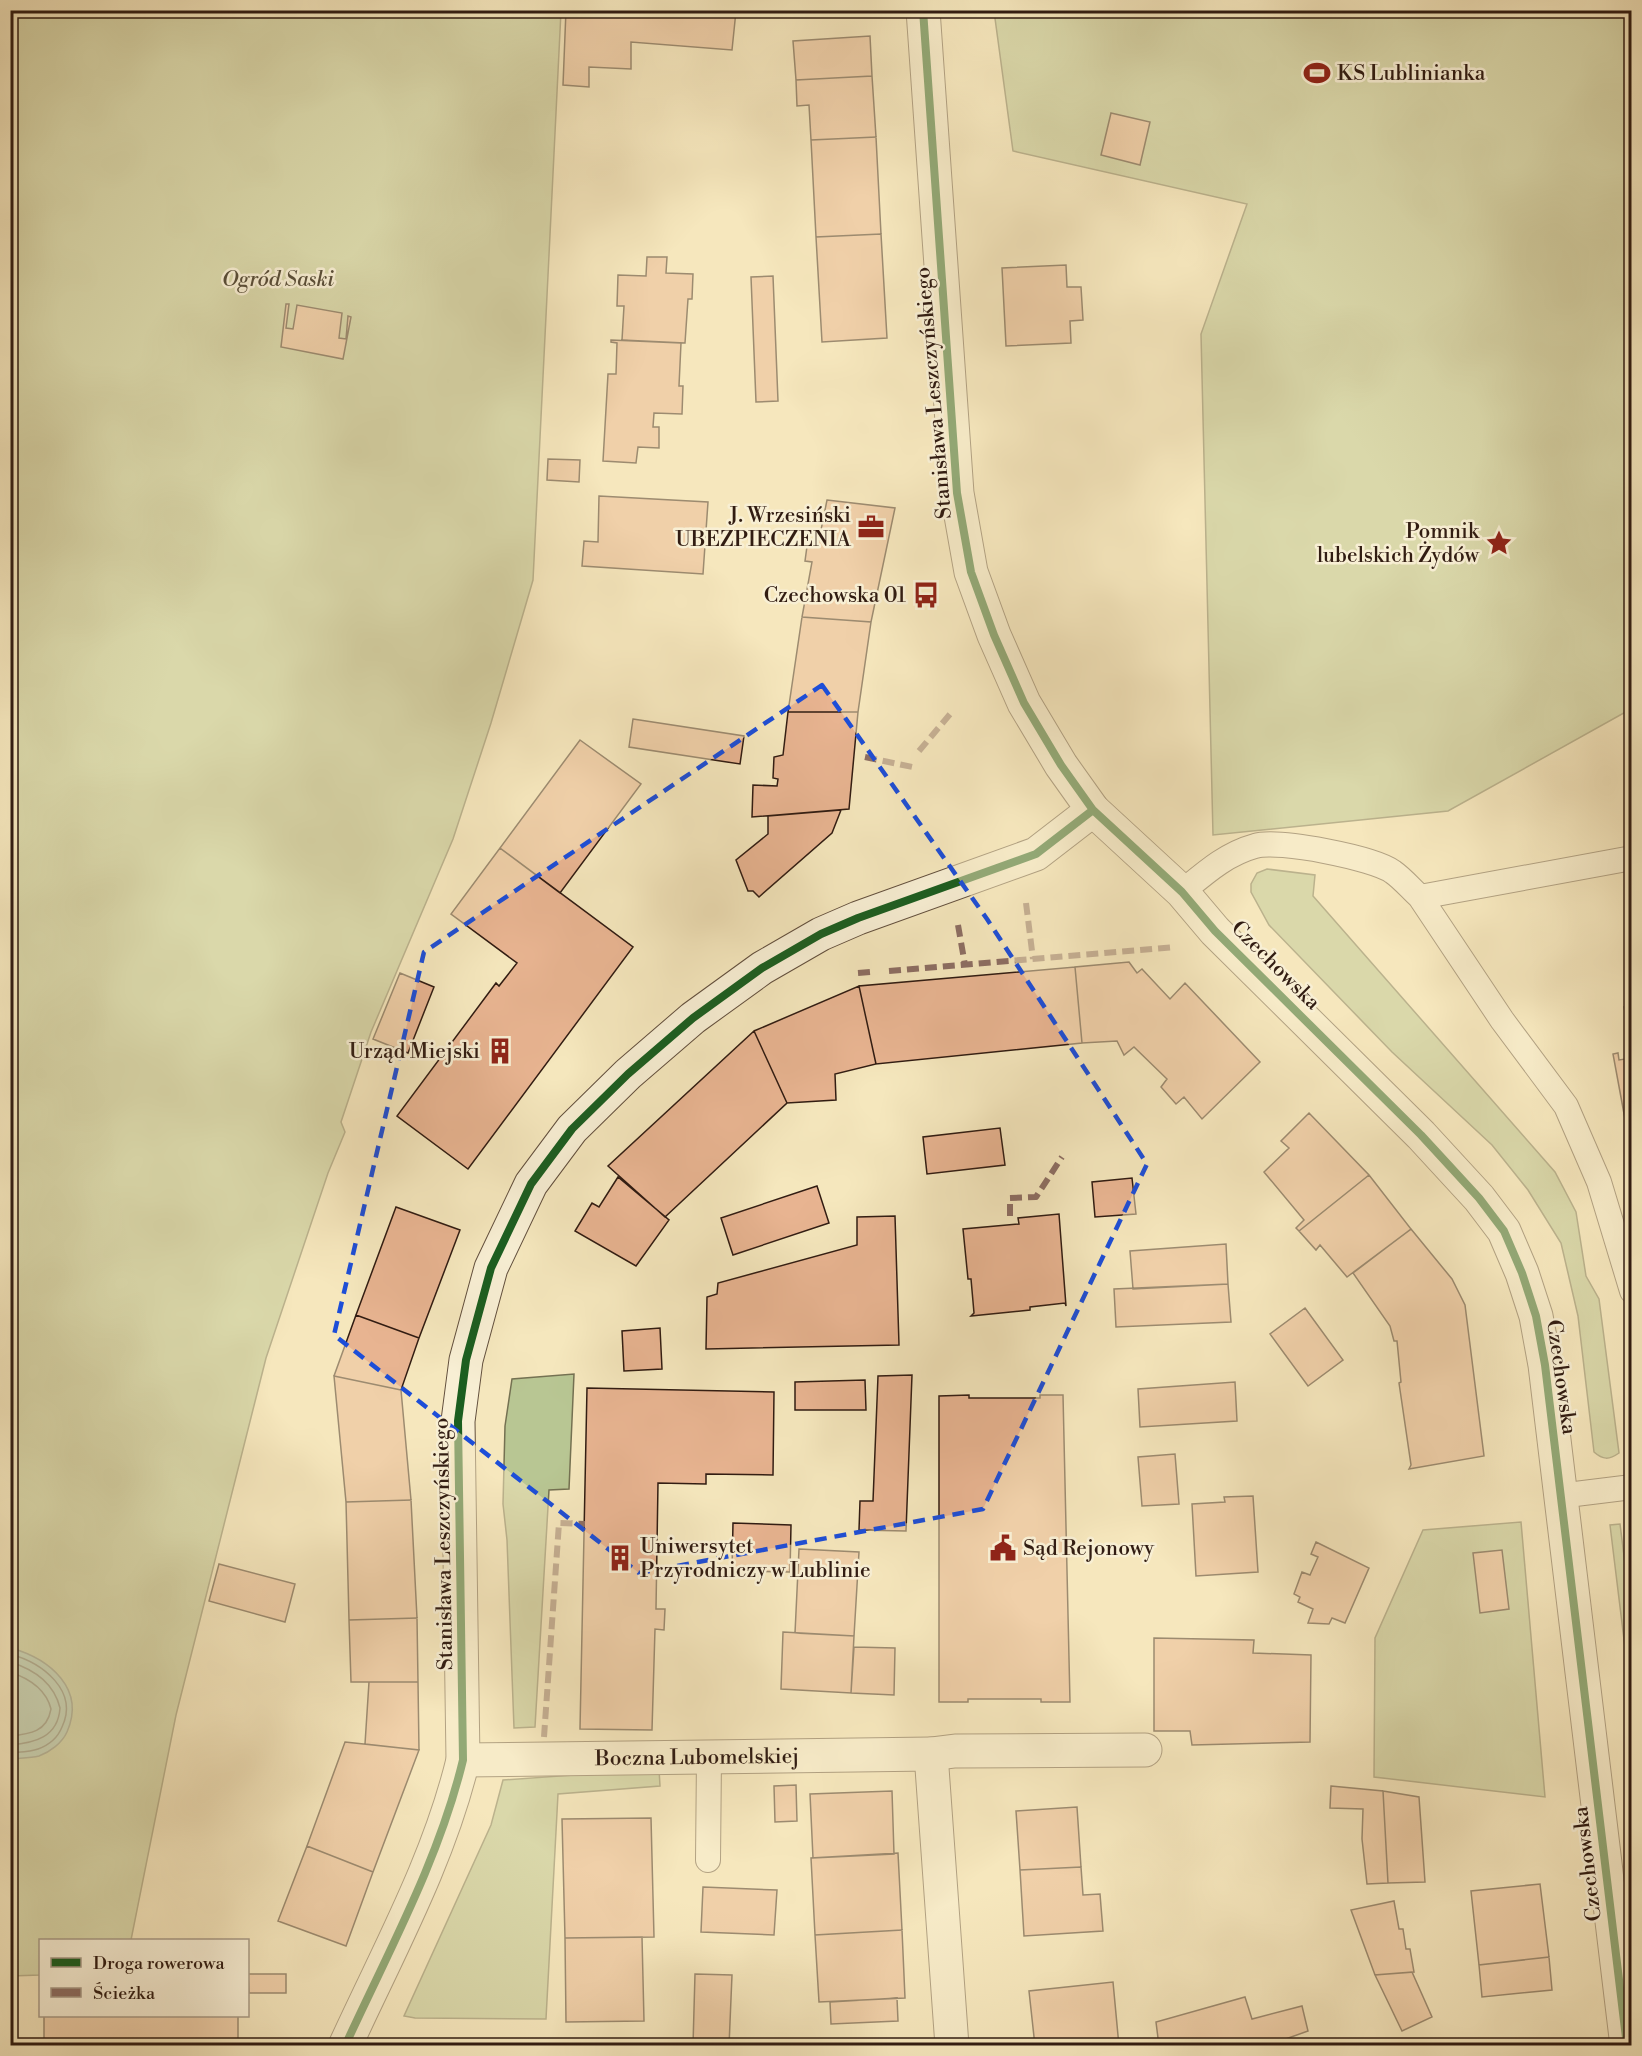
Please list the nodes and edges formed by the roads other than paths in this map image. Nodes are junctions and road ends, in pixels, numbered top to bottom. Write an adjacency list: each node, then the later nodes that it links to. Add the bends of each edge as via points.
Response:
1 (923, 10): 2 (street, Stanisława Leszczyńskiego, via 962,531 978,592 1010,674 1047,744)
2 (1093, 810): 4 (street, Czechowska); 12 (street, Stanisława Leszczyńskiego, via 1036,854 858,918 762,968 693,1018 621,1080 573,1129 531,1184 490,1268 462,1388 457,1449)
3 (1632, 858): 5 (lane)
4 (1182, 892): 5 (lane, via 1225,858 1258,844 1350,856 1392,871); 8 (street, Czechowska, via 1215,931 1421,1135 1479,1198 1503,1231 1536,1316)
5 (1420, 897): 6 (lane, via 1566,1106 1599,1182)
6 (1632, 1291)
7 (1632, 1487): 8 (lane)
8 (1560, 1496): 16 (street, Czechowska)
9 (1145, 1750): 10 (street, Boczna Lubomelskiej)
10 (931, 1754): 11 (street, Boczna Lubomelskiej); 15 (street)
11 (709, 1757): 12 (street, Boczna Lubomelskiej); 13 (lane)
12 (463, 1760): 14 (street, Stanisława Leszczyńskiego, via 429,1864)
13 (708, 1860)
14 (345, 2046)
15 (952, 2046)
16 (1627, 2046)

